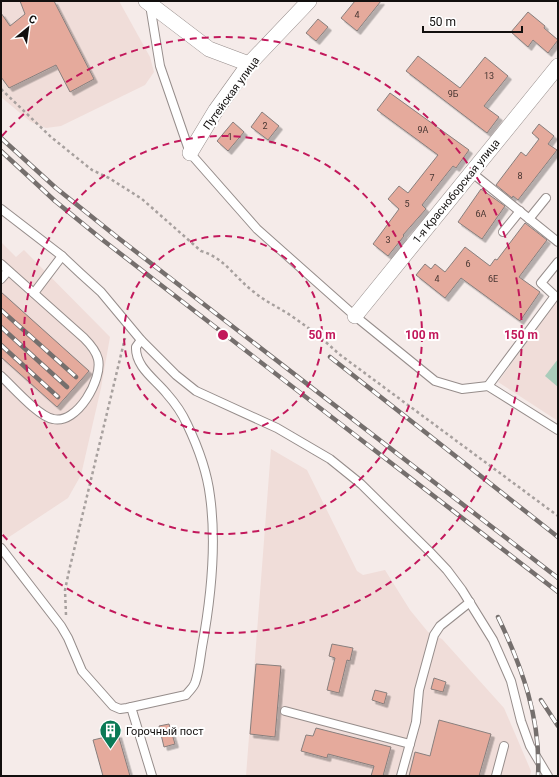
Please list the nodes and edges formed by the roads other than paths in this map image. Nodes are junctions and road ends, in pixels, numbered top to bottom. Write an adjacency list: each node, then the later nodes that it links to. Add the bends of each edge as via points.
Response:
1 (309, 1): 3 (street, Путейская улица)
2 (148, 3): 3 (street, via 209,49); 5 (lane, via 160,66)
3 (249, 64): 5 (street, Путейская улица, via 216,110)
4 (558, 66): 6 (street, 1-я Красноборская улица)
5 (190, 153): 19 (lane, via 257,229)
6 (471, 172): 9 (lane); 19 (street, 1-я Красноборская улица)
7 (546, 198): 10 (lane)
8 (1, 209): 13 (lane)
9 (520, 211): 10 (lane); 11 (lane)
10 (529, 219): 12 (lane)
11 (503, 232)
12 (558, 242)
13 (62, 256): 18 (lane); 20 (lane, via 101,292)
14 (558, 262): 22 (lane, via 541,283 555,296)
15 (1, 264): 16 (lane)
16 (8, 271): 17 (lane); 18 (lane)
17 (1, 279)
18 (34, 293): 21 (lane, via 91,345 98,360 94,386 74,412 60,420 53,419 35,408)
19 (355, 316): 22 (lane, via 435,381 462,389)
20 (140, 340): 25 (lane, via 196,391 277,428 339,466 361,484 430,552 447,570); 26 (lane, via 136,348 137,358 179,408 200,453 210,494 213,553 206,624 195,684 186,695)
21 (1, 376)
22 (488, 386): 23 (lane)
23 (558, 430)
24 (1, 548): 26 (lane, via 61,626 82,671 113,706 120,709)
25 (470, 602): 28 (lane, via 440,626 434,635 419,690 416,722); 33 (lane, via 493,640 511,681 530,746)
26 (131, 707): 30 (lane)
27 (285, 712): 28 (lane)
28 (410, 744): 31 (lane)
29 (504, 746): 32 (lane)
30 (152, 776)
31 (401, 776)
32 (496, 776)
33 (548, 776)

